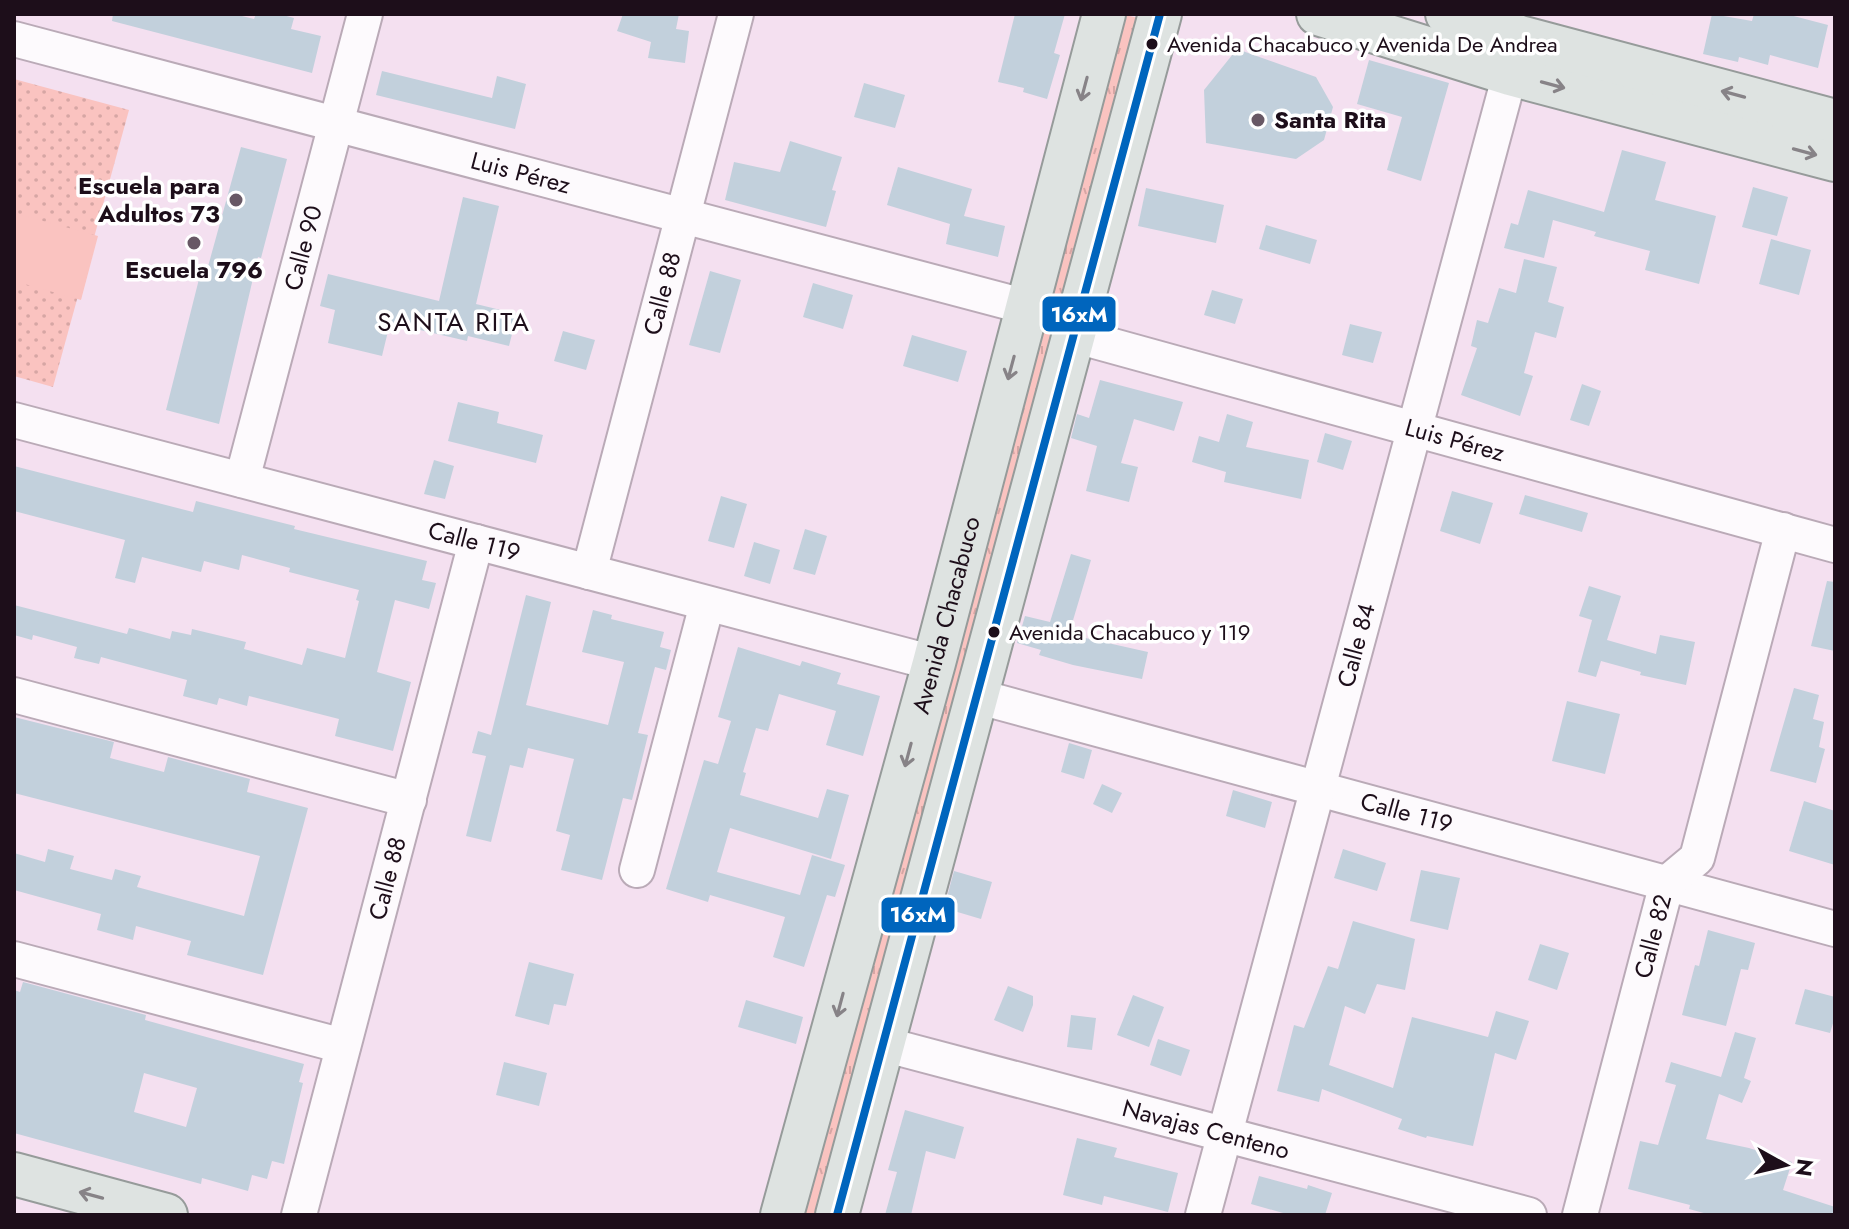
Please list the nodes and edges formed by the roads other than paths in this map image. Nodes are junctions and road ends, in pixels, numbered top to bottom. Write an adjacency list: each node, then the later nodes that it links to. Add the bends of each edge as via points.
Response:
1 (365, 14): 10 (street, Calle 90)
2 (736, 14): 12 (street, Calle 88)
3 (1104, 14): 13 (main road, Avenida Chacabuco, one-way to 13)
4 (1160, 14): 14 (main road)
5 (1318, 14): 8 (main road)
6 (1447, 14): 8 (main road)
7 (14, 39): 10 (street, Luis Pérez)
8 (1519, 41): 9 (main road, one-way to 8); 11 (main road, one-way to 11); 16 (street, Calle 84)
9 (1835, 121)
10 (336, 125): 12 (street, Luis Pérez); 17 (street, Calle 90)
11 (1835, 160)
12 (683, 217): 13 (street, Luis Pérez); 21 (street, Calle 88)
13 (1027, 307): 23 (main road, Avenida Chacabuco, one-way to 23)
14 (1073, 335): 16 (street, Luis Pérez); 25 (main road)
15 (14, 420): 17 (street, Calle 119)
16 (1416, 429): 18 (street, Luis Pérez); 26 (street, Calle 84)
17 (242, 480): 19 (street, Calle 119)
18 (1783, 530): 20 (street, Luis Pérez); 29 (street, Calle 82, via 1697,858)
19 (476, 542): 21 (street, Calle 119); 27 (street, Calle 88)
20 (1835, 545)
21 (589, 572): 22 (street, Calle 119)
22 (707, 604): 23 (street, Calle 119); 28 (street)
23 (934, 663): 38 (main road, Avenida Chacabuco, one-way to 38)
24 (14, 695): 27 (street)
25 (976, 696): 26 (street, Calle 119); 32 (main road)
26 (1318, 788): 29 (street, Calle 119); 34 (street, Calle 84)
27 (409, 800): 33 (street, Calle 88)
28 (637, 870)
29 (1667, 883): 30 (street, Calle 119); 42 (street, Calle 82)
30 (1835, 929)
31 (14, 959): 33 (street)
32 (883, 1044): 34 (street, Navajas Centeno); 39 (main road)
33 (343, 1046): 37 (street, Calle 88)
34 (1224, 1134): 40 (street, Calle 84); 41 (street, Navajas Centeno)
35 (14, 1174): 36 (main road, one-way to 35)
36 (166, 1215)
37 (299, 1215)
38 (782, 1215)
39 (837, 1215)
40 (1203, 1215)
41 (1529, 1215)
42 (1580, 1215)

